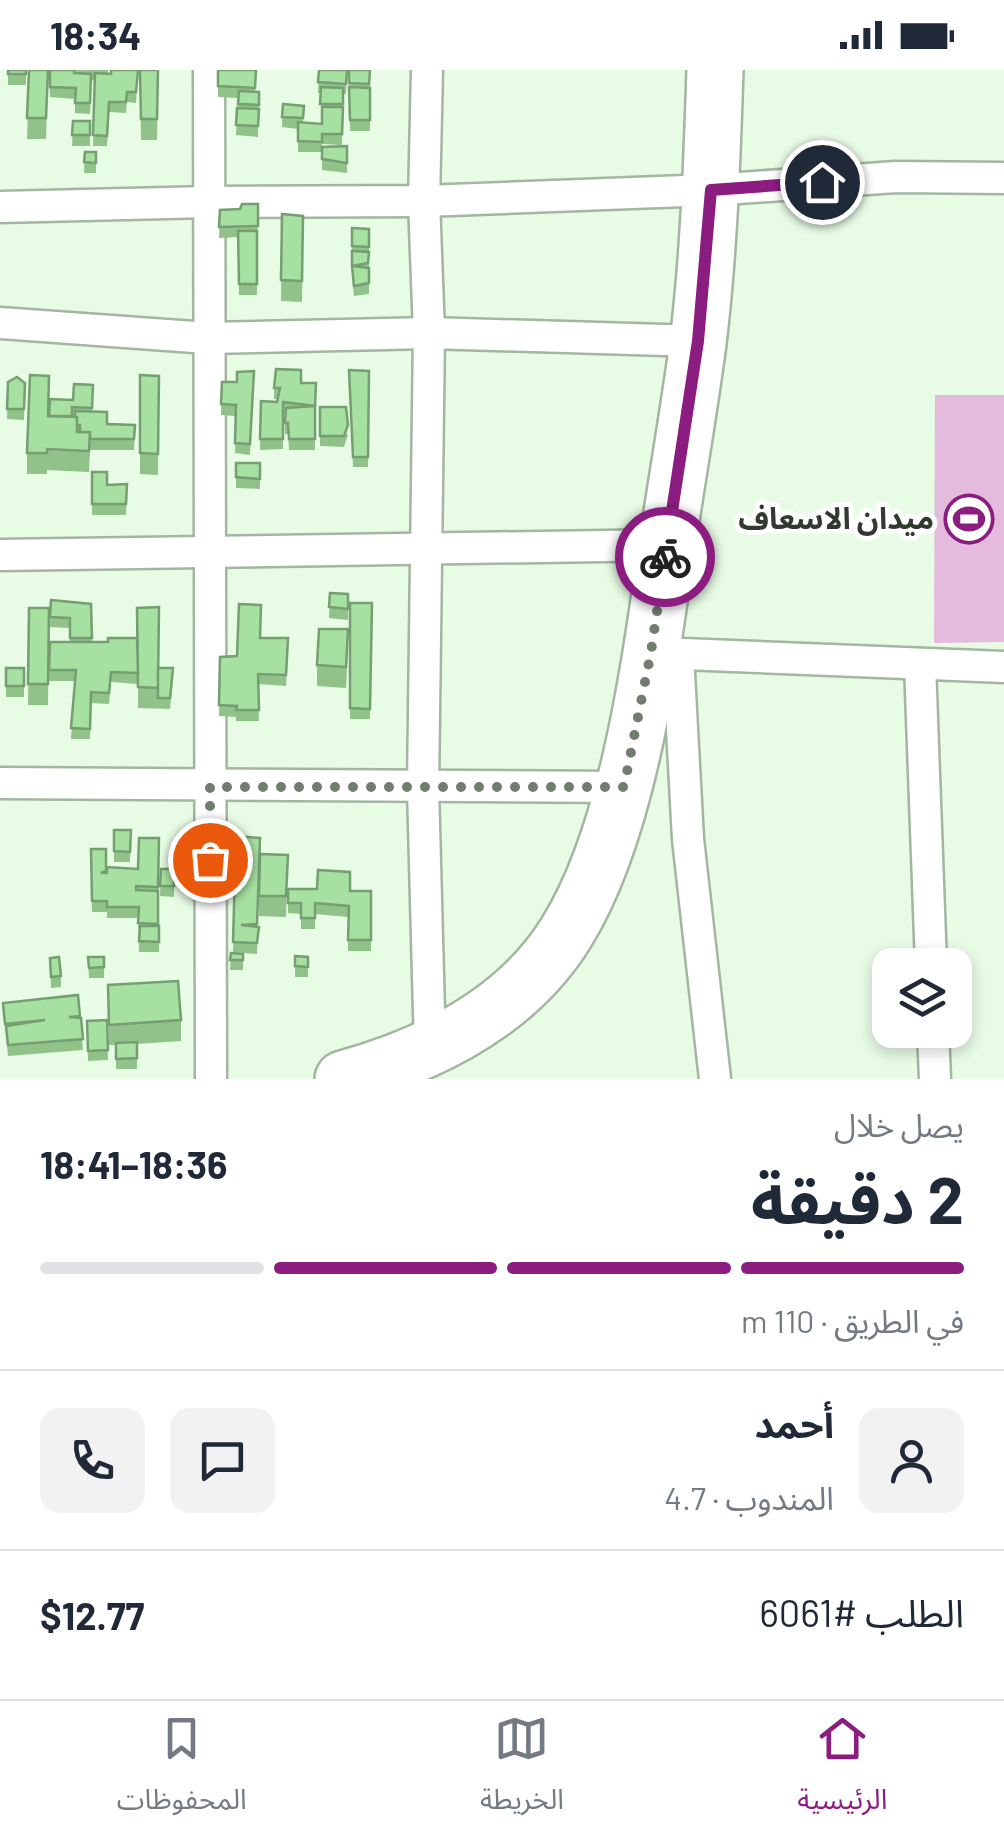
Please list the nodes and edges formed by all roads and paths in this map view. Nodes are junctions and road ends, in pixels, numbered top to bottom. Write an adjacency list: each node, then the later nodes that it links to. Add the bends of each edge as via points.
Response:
1 (209, 70): 7 (street)
2 (427, 70): 6 (street)
3 (715, 70): 5 (highway)
4 (1004, 178): 5 (street, via 896,177)
5 (711, 190): 6 (street); 12 (highway)
6 (424, 201): 7 (street); 10 (street)
7 (208, 202): 8 (street); 11 (street)
8 (0, 207)
9 (0, 323): 11 (street)
10 (429, 332): 11 (street); 12 (street); 14 (street)
11 (208, 338): 15 (street)
12 (698, 341): 13 (highway)
13 (667, 545): 14 (street); 17 (highway)
14 (425, 548): 15 (street); 23 (street)
15 (210, 550): 16 (street); 21 (street)
16 (0, 555)
17 (664, 654): 18 (street); 22 (highway); 29 (street)
18 (920, 664): 19 (street); 24 (street)
19 (1004, 667)
20 (0, 784): 21 (street)
21 (210, 787): 23 (street); 27 (street)
22 (624, 787): 23 (street); 26 (highway, via 566,934 493,1011)
23 (423, 788): 26 (street)
24 (930, 948)
25 (934, 1048): 30 (street)
26 (430, 1050): 28 (highway)
27 (211, 1079)
28 (343, 1079)
29 (716, 1079)
30 (935, 1079)

